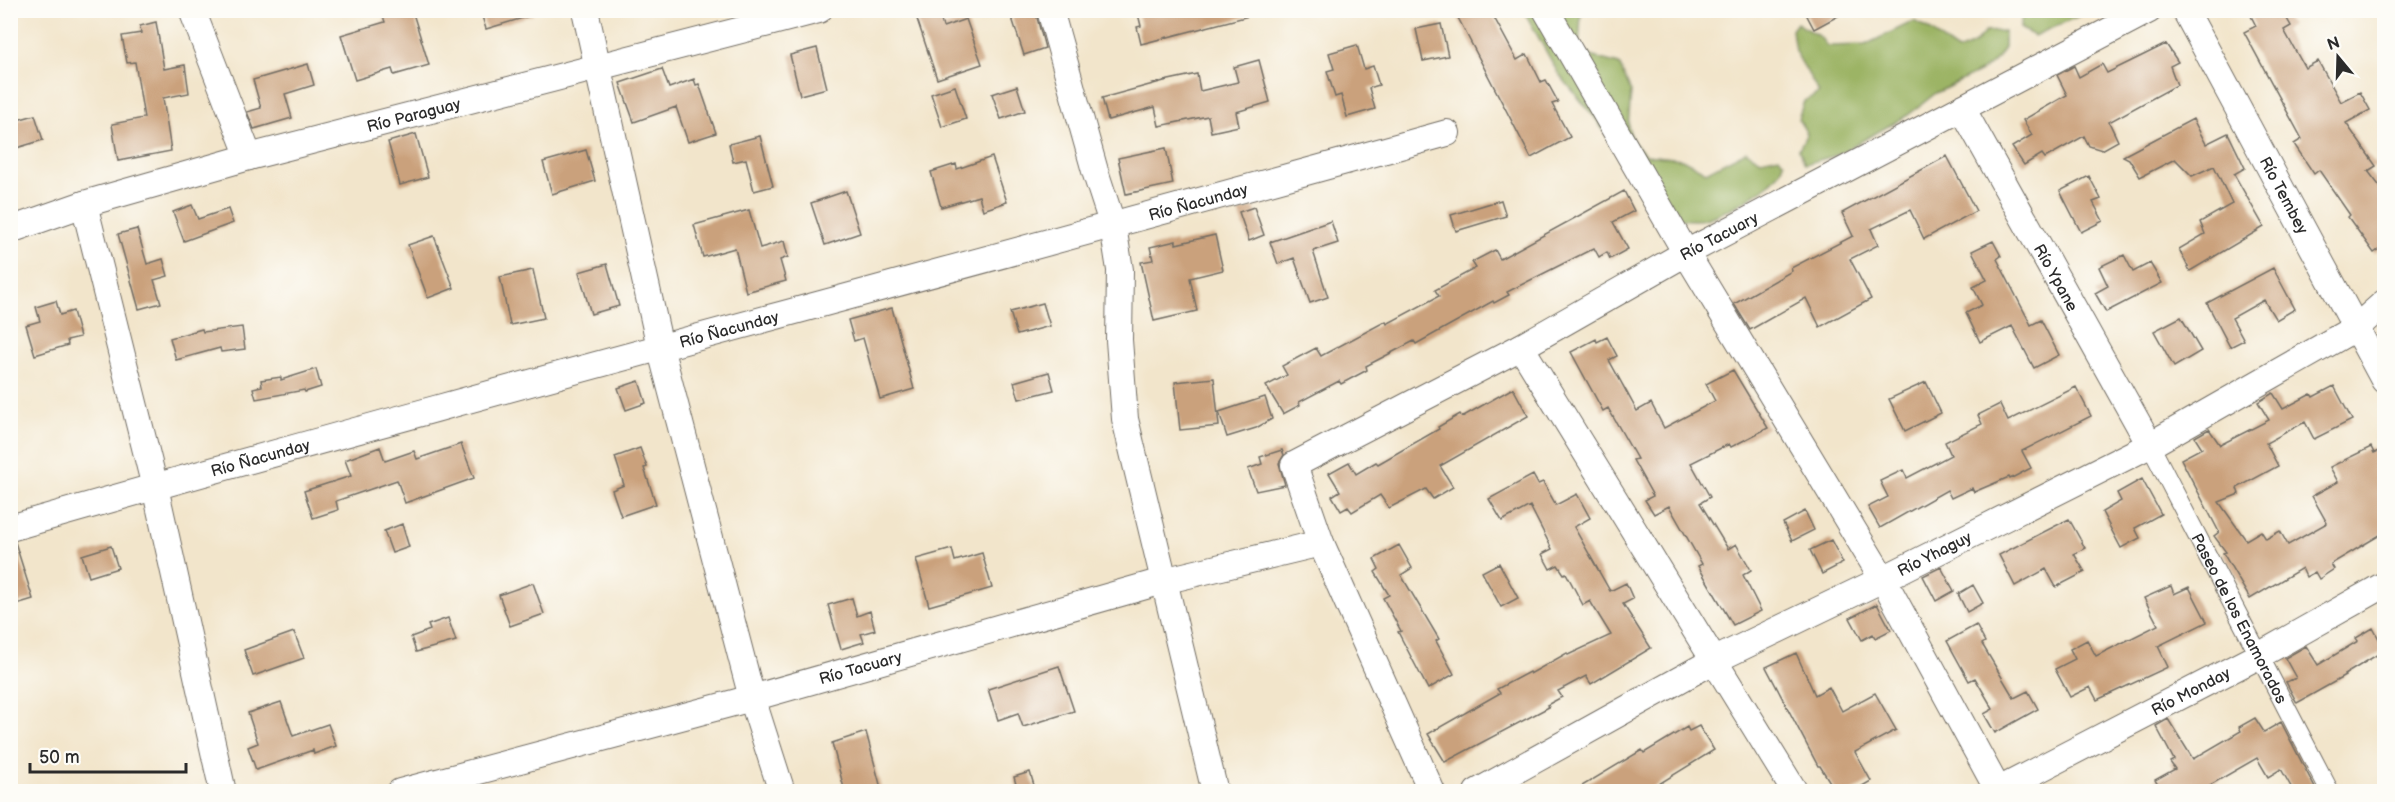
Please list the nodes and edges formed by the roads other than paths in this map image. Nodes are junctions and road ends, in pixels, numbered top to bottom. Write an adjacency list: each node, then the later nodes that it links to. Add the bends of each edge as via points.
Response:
1 (192, 10): 11 (street)
2 (585, 10): 8 (street)
3 (819, 10): 8 (street, Río Paraguay)
4 (1050, 10): 13 (street)
5 (1546, 10): 15 (street)
6 (2149, 10): 9 (street, Río Tacuary)
7 (2186, 10): 17 (street, Río Tembey)
8 (599, 68): 11 (street, Río Paraguay); 19 (street)
9 (1962, 108): 15 (street, Río Tacuary); 21 (street, Río Ypane)
10 (1447, 133): 13 (street, Río Ñacunday)
11 (249, 157): 12 (street, Río Paraguay)
12 (84, 204): 14 (street, Río Paraguay); 22 (street)
13 (1113, 226): 19 (street, Río Ñacunday); 26 (street, via 1120,270 1119,340 1125,419)
14 (10, 230)
15 (1686, 253): 18 (street, Río Tacuary); 25 (street)
16 (2385, 303): 17 (street, Río Yhaguy)
17 (2357, 327): 20 (street, Río Tembey); 21 (street, Río Yhaguy)
18 (1521, 346): 24 (street, Río Tacuary, via 1294,465); 29 (street)
19 (660, 347): 22 (street, Río Ñacunday); 30 (street)
20 (2385, 380)
21 (2150, 445): 25 (street, Río Yhaguy); 28 (street, Paseo de los Enamorados)
22 (155, 487): 23 (street, Río Ñacunday); 33 (street)
23 (10, 528)
24 (1321, 543): 26 (street, Río Tacuary); 36 (street)
25 (1883, 579): 29 (street, Río Yhaguy); 32 (street)
26 (1163, 581): 30 (street, Río Tacuary); 35 (street)
27 (2385, 585): 28 (street, Río Monday)
28 (2260, 655): 32 (street, Río Monday); 39 (street, Paseo de los Enamorados)
29 (1715, 660): 37 (street, Río Yhaguy); 38 (street)
30 (752, 698): 31 (street, Río Tacuary); 34 (street)
31 (407, 791)
32 (1997, 791)
33 (223, 792)
34 (782, 792)
35 (1215, 792)
36 (1432, 792)
37 (1477, 792)
38 (1795, 792)
39 (2330, 792)

